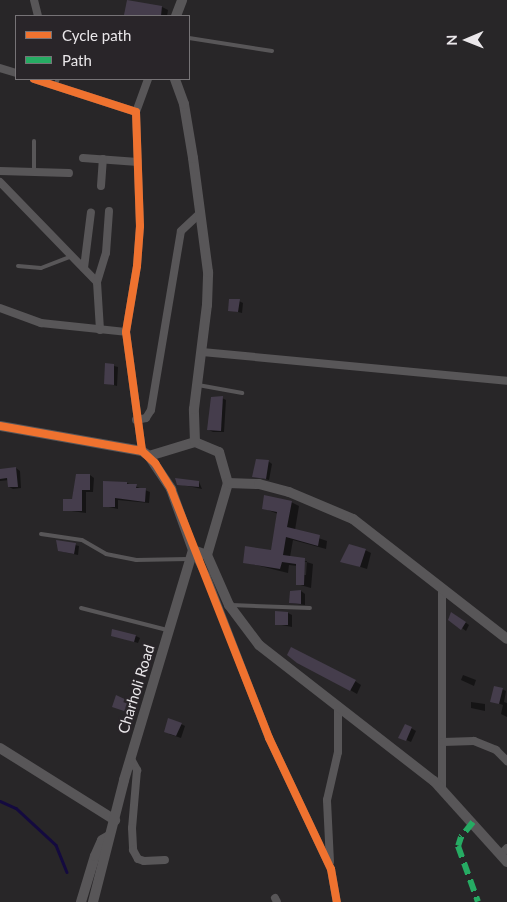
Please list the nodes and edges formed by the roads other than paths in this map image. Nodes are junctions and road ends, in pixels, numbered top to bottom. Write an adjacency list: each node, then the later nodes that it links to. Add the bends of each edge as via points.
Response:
1 (34, 0): 3 (street)
2 (182, 0): 4 (street)
3 (38, 15)
4 (176, 15)
5 (190, 38): 6 (lane)
6 (272, 51)
7 (0, 68): 8 (street)
8 (15, 73)
9 (42, 80): 12 (street)
10 (148, 80): 13 (street)
11 (175, 80): 25 (street, via 184,104)
12 (57, 82): 13 (street)
13 (136, 112): 17 (street)
14 (34, 140): 19 (lane)
15 (84, 158): 16 (street)
16 (103, 159): 17 (street); 22 (street)
17 (138, 162): 32 (street, via 137,266)
18 (0, 171): 19 (street)
19 (34, 172): 20 (street)
20 (69, 173)
21 (0, 182): 26 (street)
22 (101, 186)
23 (110, 211): 29 (street, via 106,253)
24 (92, 212): 28 (street)
25 (200, 213): 33 (street, via 208,272); 37 (street, via 181,231 151,410 146,418)
26 (72, 256): 27 (lane, via 41,268); 28 (street)
27 (18, 266)
28 (84, 268): 29 (street)
29 (97, 282): 31 (street)
30 (0, 308): 31 (street, via 41,323)
31 (100, 330): 32 (street)
32 (126, 332): 37 (street)
33 (202, 352): 34 (street); 35 (street)
34 (507, 381)
35 (198, 385): 36 (lane); 39 (street)
36 (242, 393)
37 (136, 420): 40 (street)
38 (0, 426): 40 (street)
39 (195, 442): 40 (street); 41 (street, via 219,452)
40 (145, 453): 43 (street, via 171,489)
41 (228, 484): 44 (street); 45 (street, via 259,484 289,492 352,519 381,538)
42 (40, 534): 43 (lane, via 82,540 106,554 136,560)
43 (190, 555): 44 (street); 49 (street, Charholi Road); 61 (street, via 206,575 269,738)
44 (207, 555): 46 (street)
45 (442, 590): 50 (street); 52 (street)
46 (229, 604): 48 (lane); 51 (street, via 259,645)
47 (81, 608): 49 (lane)
48 (310, 608)
49 (170, 630): 54 (street, Charholi Road)
50 (507, 639)
51 (338, 706): 56 (street); 61 (street, via 338,752 327,800)
52 (443, 742): 55 (street, via 474,741 496,750); 56 (street)
53 (0, 748): 57 (street)
54 (131, 759): 57 (street, Charholi Road); 60 (street, via 137,770 133,850 138,859 144,861)
55 (507, 761)
56 (442, 790): 59 (street)
57 (115, 820): 58 (street, Charholi Road)
58 (109, 836): 62 (street, Charholi Road, via 102,840 95,856); 63 (street, Charholi Road)
59 (505, 854)
60 (165, 860)
61 (331, 868): 64 (street)
62 (82, 902)
63 (93, 902)
64 (337, 902)

